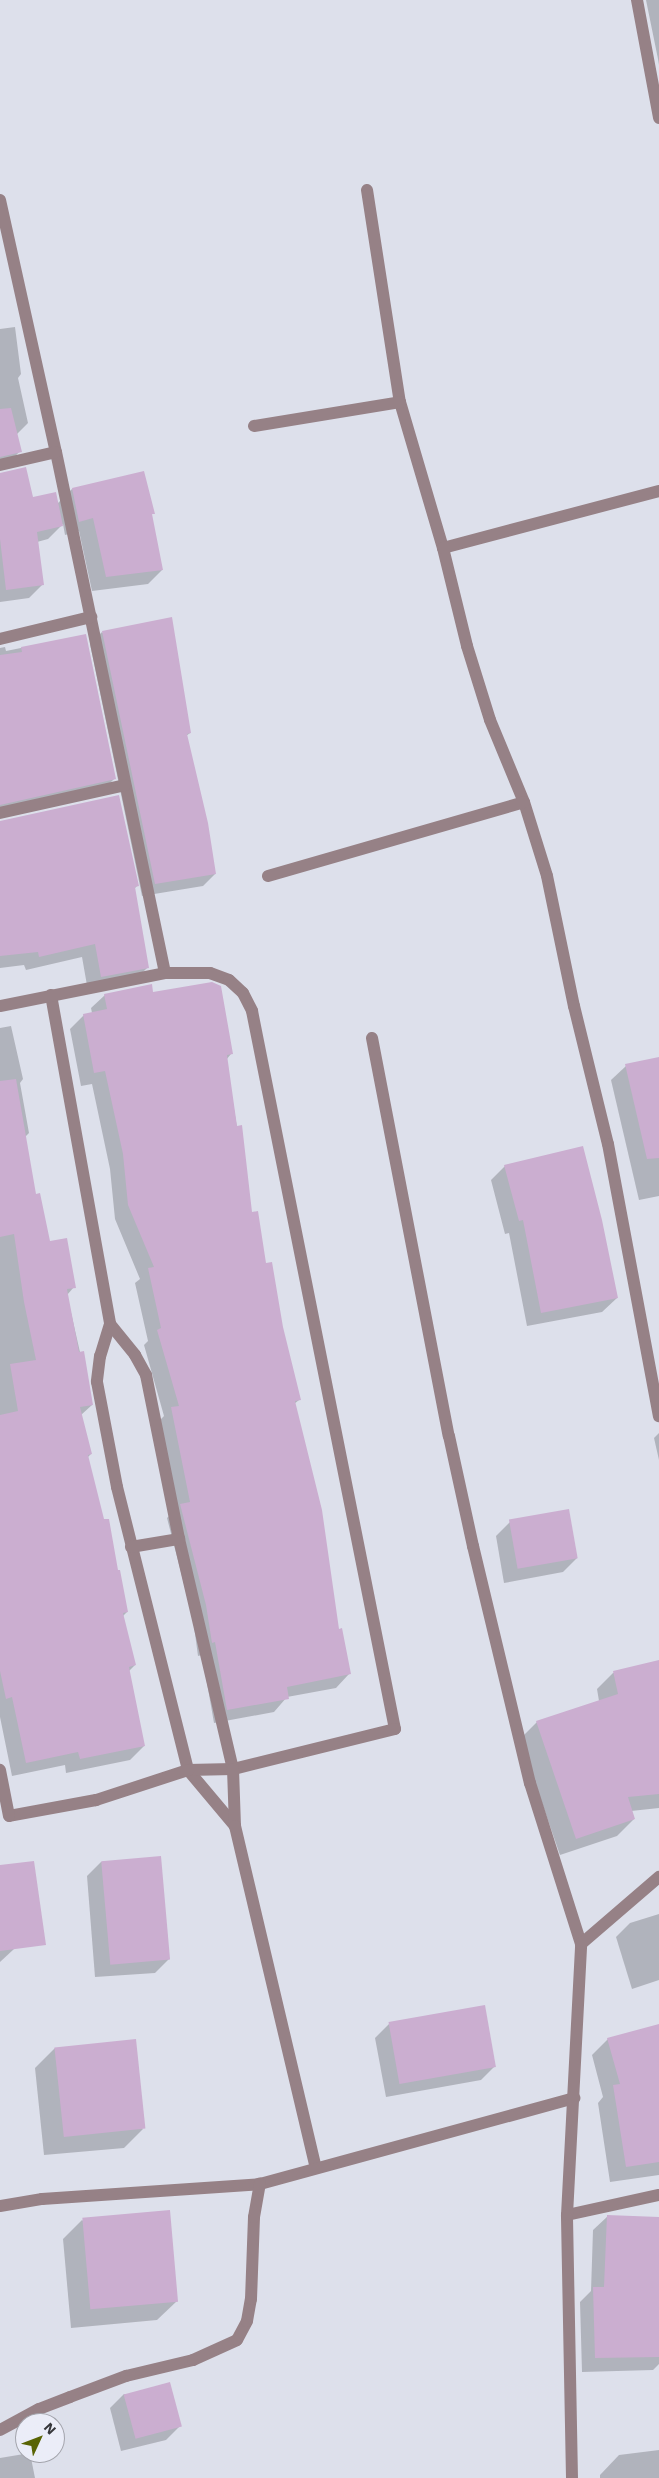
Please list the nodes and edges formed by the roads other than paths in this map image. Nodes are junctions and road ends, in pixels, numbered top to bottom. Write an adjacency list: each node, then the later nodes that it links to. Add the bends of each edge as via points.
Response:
1 (637, 0): 2 (street)
2 (659, 114)
3 (367, 190): 5 (street)
4 (0, 200): 7 (street)
5 (400, 402): 6 (street); 10 (street)
6 (254, 426)
7 (56, 452): 8 (street); 11 (street)
8 (0, 465)
9 (659, 491): 10 (street)
10 (443, 548): 14 (street, via 467,646 490,720)
11 (90, 617): 12 (street); 13 (street)
12 (0, 639)
13 (125, 784): 15 (street); 17 (street)
14 (524, 802): 16 (street); 22 (street, via 547,876 574,1006 608,1144)
15 (0, 813)
16 (268, 876)
17 (164, 973): 18 (street); 25 (street, via 210,973 228,980 243,993 252,1011 395,1729)
18 (51, 995): 19 (street); 21 (street)
19 (0, 1006)
20 (372, 1038): 31 (street, via 449,1436 474,1546 530,1784)
21 (110, 1324): 23 (street, via 135,1355 146,1375); 24 (street, via 100,1356 97,1382)
22 (659, 1416)
23 (179, 1539): 24 (street); 25 (street)
24 (131, 1547): 27 (street)
25 (233, 1769): 27 (street); 29 (street)
26 (0, 1770): 28 (street)
27 (188, 1770): 28 (street, via 96,1800); 29 (street)
28 (5, 1817)
29 (234, 1826): 33 (street)
30 (659, 1877): 31 (street)
31 (581, 1944): 32 (street)
32 (574, 2098): 33 (street); 37 (street)
33 (316, 2168): 34 (street)
34 (260, 2184): 36 (street, via 42,2199); 38 (street, via 254,2217 251,2298 247,2321 237,2340 192,2360 126,2376 70,2397)
35 (659, 2195): 37 (street)
36 (0, 2206)
37 (567, 2215): 39 (street)
38 (0, 2430)
39 (572, 2478)

